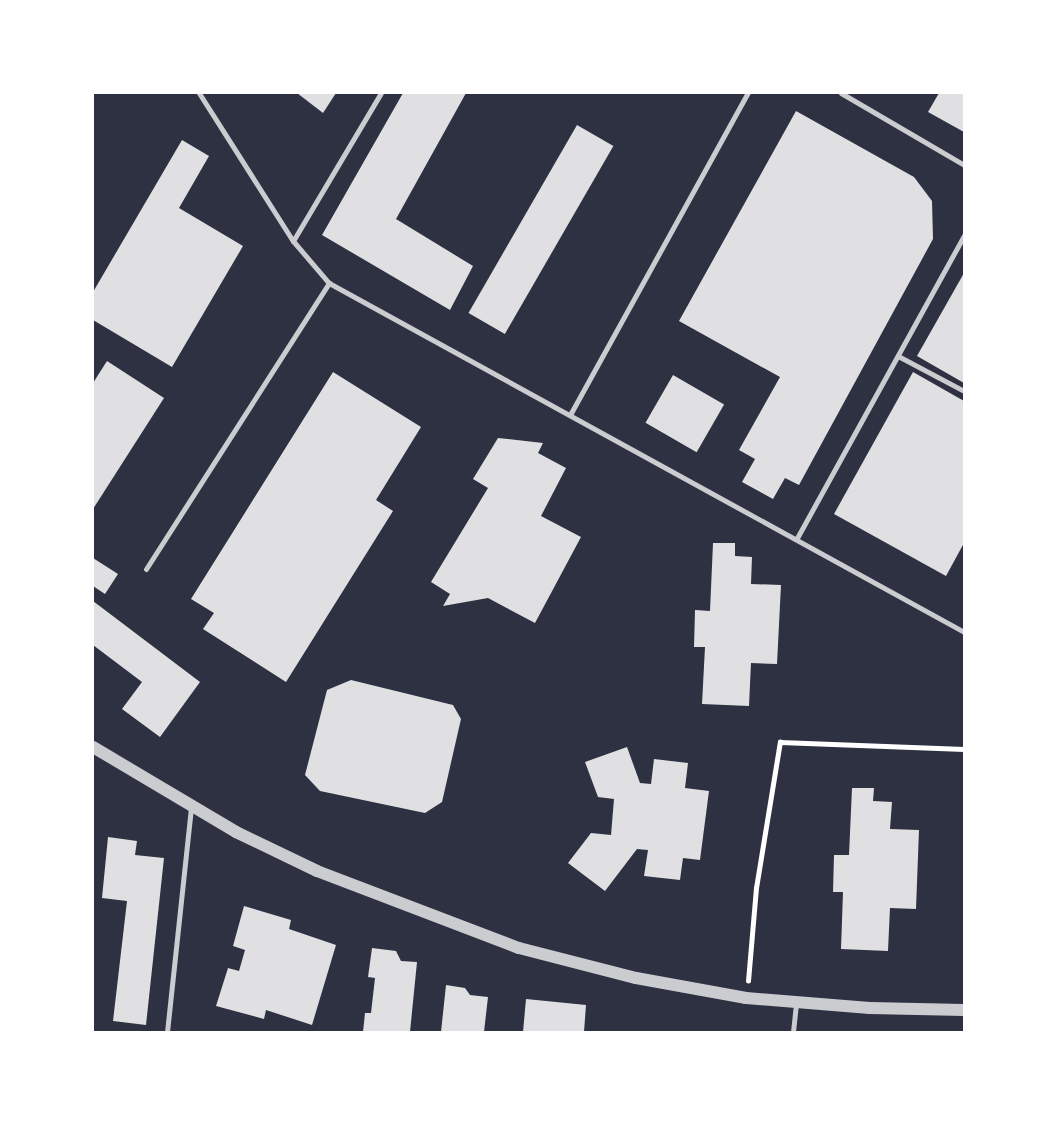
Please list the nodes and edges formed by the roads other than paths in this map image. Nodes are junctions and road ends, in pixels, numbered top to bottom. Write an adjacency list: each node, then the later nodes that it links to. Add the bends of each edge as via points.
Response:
1 (199, 93): 7 (lane)
2 (381, 93): 7 (lane)
3 (748, 93): 11 (lane)
4 (841, 93): 5 (lane)
5 (964, 165)
6 (964, 236): 9 (lane)
7 (293, 241): 8 (lane)
8 (329, 283): 11 (lane); 13 (lane)
9 (898, 356): 10 (lane); 12 (lane)
10 (964, 391)
11 (571, 413): 12 (lane)
12 (797, 538): 14 (lane)
13 (146, 569)
14 (963, 629)
15 (93, 747): 16 (street)
16 (191, 807): 17 (street, via 317,870 519,948 623,975 746,998); 19 (lane)
17 (796, 1002): 18 (street); 20 (lane)
18 (964, 1010)
19 (167, 1032)
20 (793, 1032)

